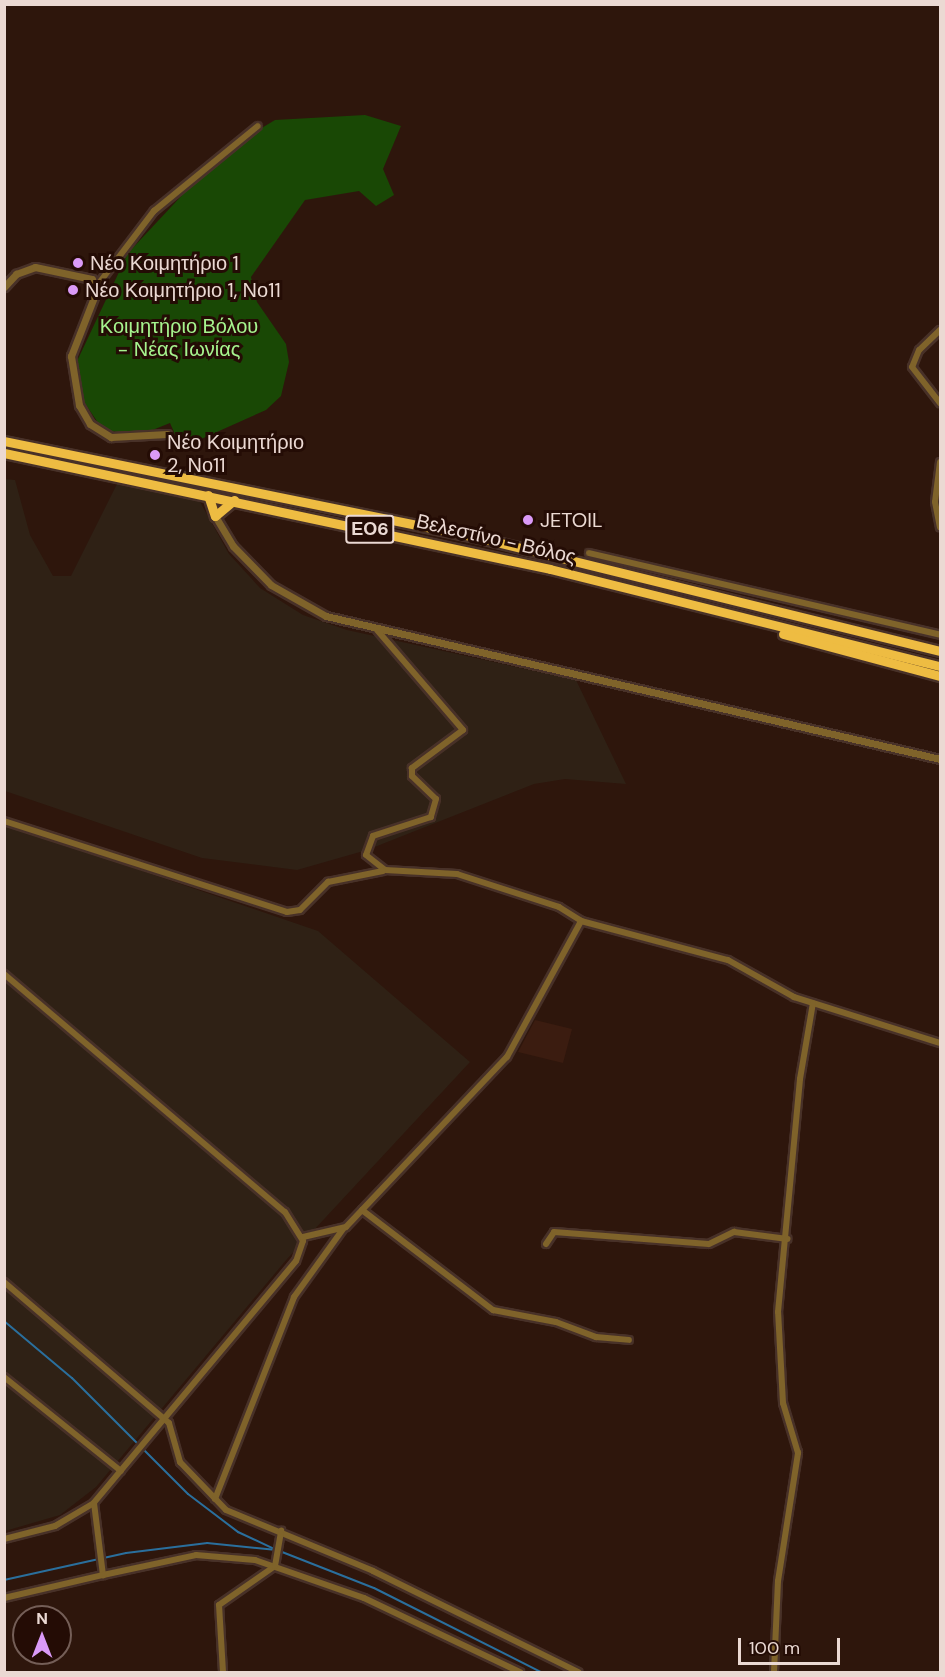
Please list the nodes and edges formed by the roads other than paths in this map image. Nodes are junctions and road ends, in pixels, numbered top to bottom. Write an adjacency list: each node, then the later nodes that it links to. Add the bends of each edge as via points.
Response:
1 (258, 126): 3 (street, via 154,211)
2 (4, 287): 3 (street, via 16,274 40,267 85,275)
3 (96, 287): 6 (street, via 71,356 79,405 90,424 111,437)
4 (940, 330): 5 (street, via 919,350 912,367)
5 (940, 403)
6 (167, 434)
7 (4, 441): 16 (highway, Βελεστίνο - Βόλος / ΕΟ6, via 476,537)
8 (4, 453): 10 (highway, Βελεστίνο - Βόλος / ΕΟ6)
9 (940, 462): 13 (street, via 935,502)
10 (208, 495): 11 (highway, Βελεστίνο - Βόλος / ΕΟ6); 12 (highway)
11 (234, 500): 12 (highway); 17 (highway, Βελεστίνο - Βόλος / ΕΟ6, via 550,569)
12 (215, 516): 18 (street, via 244,559 289,599)
13 (940, 528)
14 (589, 553): 15 (street)
15 (648, 565): 16 (street); 19 (street)
16 (644, 578): 20 (highway, Βελεστίνο - Βόλος / ΕΟ6)
17 (733, 616): 21 (highway, Βελεστίνο - Βόλος / ΕΟ6); 22 (highway)
18 (377, 630): 23 (street); 25 (street, via 463,730 412,768 412,776 436,799 431,817 367,842 366,855)
19 (940, 635)
20 (940, 651)
21 (940, 666)
22 (940, 676)
23 (940, 759)
24 (4, 821): 25 (street, via 287,912 300,910 328,882)
25 (385, 870): 26 (street, via 457,874 559,907)
26 (581, 921): 28 (street, via 728,960 771,987); 30 (street, via 514,1048)
27 (4, 974): 32 (street, via 285,1212)
28 (813, 1003): 29 (street); 33 (street, via 801,1071)
29 (940, 1043)
30 (362, 1210): 31 (street); 36 (street, via 493,1310 556,1322 597,1338)
31 (343, 1229): 32 (street); 40 (street, via 294,1297)
32 (303, 1237): 38 (street, via 296,1261)
33 (788, 1239): 34 (street, via 734,1232 709,1244 554,1232); 50 (street, via 778,1340 784,1409 798,1454 778,1581)
34 (546, 1244)
35 (4, 1282): 38 (street)
36 (629, 1340)
37 (4, 1377): 39 (street)
38 (163, 1420): 39 (street); 40 (street, via 171,1426 180,1462)
39 (121, 1471): 41 (street)
40 (215, 1499): 42 (street, via 235,1515)
41 (94, 1503): 43 (street, via 55,1526); 45 (street)
42 (281, 1531): 44 (street); 49 (street)
43 (4, 1539)
44 (275, 1566): 45 (street, via 196,1555); 47 (street, via 219,1605); 48 (street, via 416,1621)
45 (103, 1575): 46 (street)
46 (4, 1598)
47 (223, 1672)
48 (520, 1672)
49 (578, 1672)
50 (774, 1672)

